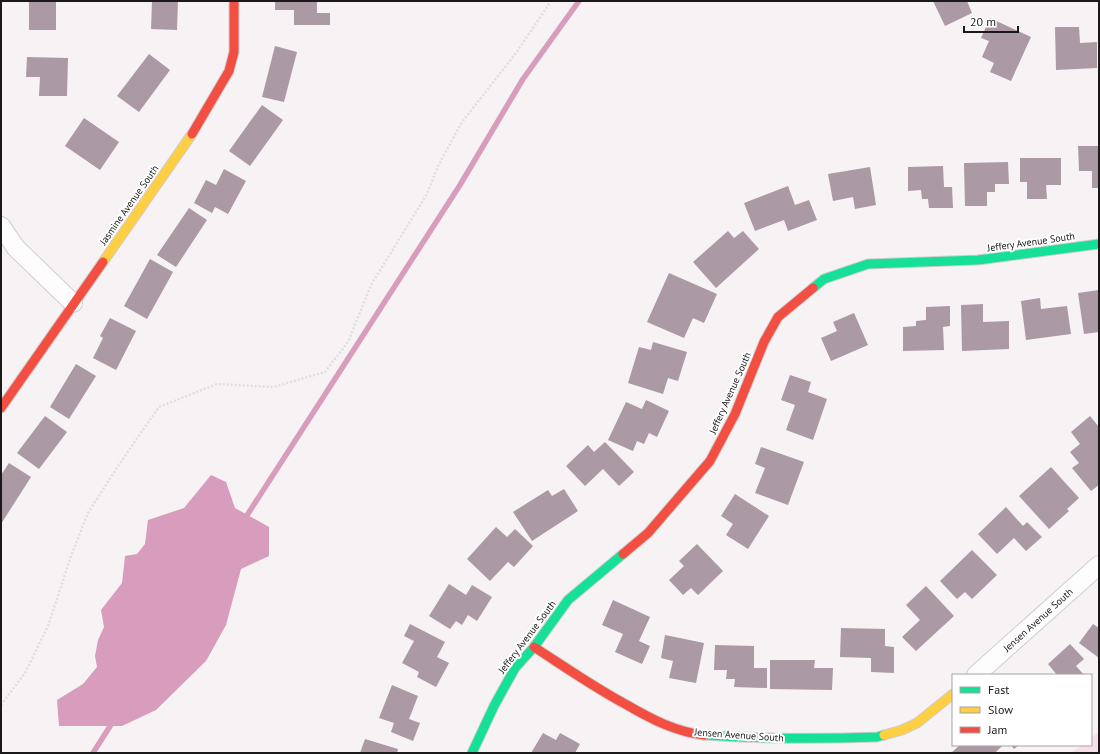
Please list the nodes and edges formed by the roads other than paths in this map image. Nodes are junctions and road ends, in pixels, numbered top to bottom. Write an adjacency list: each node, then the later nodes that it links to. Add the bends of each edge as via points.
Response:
1 (234, 1): 4 (street, Jasmine Avenue South, via 234,52 229,71 196,129)
2 (1, 226): 4 (street, via 16,248)
3 (1099, 244): 7 (street, Jeffery Avenue South, via 978,260 868,264 824,279 778,317 764,342 735,414 710,461 648,533 568,600)
4 (73, 303): 5 (street, Jasmine Avenue South)
5 (1, 408)
6 (1099, 565): 8 (street, Jensen Avenue South)
7 (534, 647): 9 (street, Jensen Avenue South, via 605,694 658,722 696,734 747,738 877,737 902,730 917,722); 10 (street, Jeffery Avenue South, via 515,668)
8 (977, 674)
9 (952, 695)
10 (472, 753)

